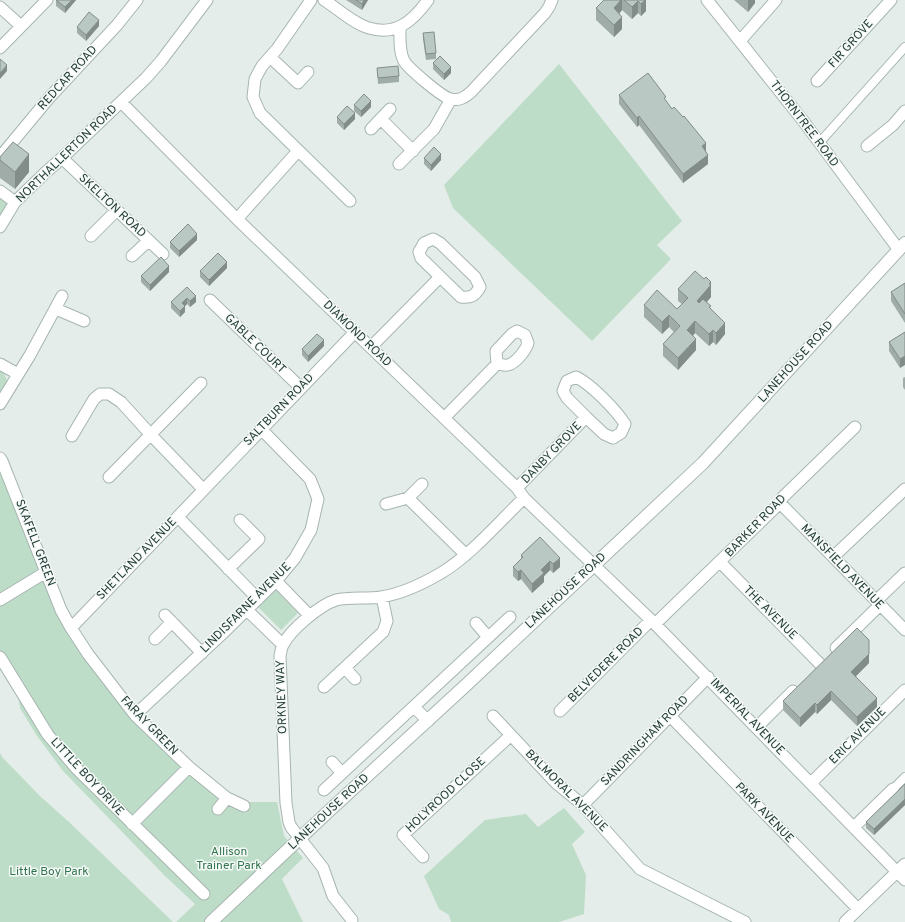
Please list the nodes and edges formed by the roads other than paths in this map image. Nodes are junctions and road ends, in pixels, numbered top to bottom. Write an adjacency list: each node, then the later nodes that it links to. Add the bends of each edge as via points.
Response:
1 (47, 0): 12 (street)
2 (137, 0): 30 (street, REDCAR ROAD)
3 (207, 0): 21 (street, via 161,61)
4 (311, 0): 17 (street)
5 (324, 0): 13 (street, via 368,28)
6 (428, 0): 13 (street, via 413,18)
7 (552, 0): 20 (street, via 545,13 471,92 464,98)
8 (707, 0): 14 (street, THORNTREE ROAD)
9 (776, 0): 14 (street)
10 (885, 2): 19 (street, FIR GROVE)
11 (0, 7): 12 (street)
12 (21, 26): 16 (street)
13 (400, 28): 20 (street, via 401,47 409,68 445,98)
14 (740, 41): 26 (street, THORNTREE ROAD)
15 (905, 47): 26 (street)
16 (0, 48)
17 (270, 58): 18 (street, via 298,83); 28 (street, via 255,79 253,96 260,113)
18 (308, 72)
19 (817, 81)
20 (451, 100): 29 (street, via 434,129)
21 (121, 102): 31 (street, NORTHALLERTON ROAD); 37 (street, DIAMOND ROAD)
22 (390, 109): 24 (street)
23 (905, 111): 27 (street, via 893,125)
24 (381, 119): 25 (street); 29 (street)
25 (371, 129)
26 (820, 142): 41 (street, THORNTREE ROAD)
27 (867, 146)
28 (298, 151): 34 (street); 37 (street)
29 (413, 151): 32 (street)
30 (0, 157)
31 (62, 158): 35 (street, NORTHALLERTON ROAD); 36 (street, SKELTON ROAD)
32 (400, 164)
33 (0, 191): 35 (street)
34 (350, 201)
35 (15, 202): 38 (street, NORTHALLERTON ROAD)
36 (116, 210): 39 (street); 40 (street, SKELTON ROAD)
37 (237, 219): 49 (street, DIAMOND ROAD)
38 (0, 227)
39 (91, 236)
40 (151, 243): 42 (street, SKELTON ROAD); 43 (street, via 145,244)
41 (903, 251): 77 (street, LANEHOUSE ROAD, via 703,463)
42 (163, 254)
43 (132, 256)
44 (440, 277): 44 (street, via 421,258 419,252 424,243 433,238 475,277 480,287 476,294 461,297); 50 (street)
45 (62, 296): 47 (street)
46 (210, 300): 55 (street, GABLE COURT)
47 (56, 309): 48 (street); 53 (street)
48 (84, 321)
49 (355, 332): 50 (street, DIAMOND ROAD); 55 (street, SALTBURN ROAD)
50 (371, 347): 58 (street, DIAMOND ROAD)
51 (0, 364): 53 (street)
52 (497, 364): 58 (street)
53 (18, 374): 56 (street)
54 (201, 383): 61 (street)
55 (301, 388): 60 (street, SALTBURN ROAD)
56 (0, 404)
57 (586, 417): 57 (street, DANBY GROVE, via 563,391 567,381 576,377 584,381 625,424 622,433 613,438 604,434); 68 (street, DANBY GROVE)
58 (444, 418): 68 (street, DIAMOND ROAD)
59 (855, 427): 70 (street, BARKER ROAD)
60 (261, 429): 66 (street, SALTBURN ROAD); 81 (street, LINDISFARNE AVENUE, via 310,479 318,499 311,530 295,558)
61 (151, 435): 62 (street, via 122,402 109,394 100,394 94,399); 64 (street); 66 (street)
62 (72, 436)
63 (0, 458): 79 (street, SKAFELL GREEN)
64 (109, 477)
65 (422, 484): 69 (street)
66 (203, 488): 72 (street, SHETLAND AVENUE)
67 (905, 489): 75 (street)
68 (520, 493): 74 (street, DANBY GROVE); 77 (street, DIAMOND ROAD)
69 (408, 498): 71 (street); 74 (street)
70 (780, 503): 75 (street, MANSFIELD AVENUE); 76 (street, BARKER ROAD)
71 (386, 504)
72 (178, 517): 78 (street); 91 (street, SHETLAND AVENUE)
73 (240, 520): 78 (street, via 259,539)
74 (466, 555): 82 (street, ORKNEY WAY, via 441,573 412,587)
75 (833, 557): 85 (street, MANSFIELD AVENUE)
76 (720, 562): 85 (street, THE AVENUE, via 823,662); 89 (street, BARKER ROAD)
77 (595, 565): 89 (street, IMPERIAL AVENUE); 109 (street, LANEHOUSE ROAD)
78 (228, 569): 83 (street)
79 (46, 572): 84 (street); 91 (street, SKAFELL GREEN)
80 (905, 573): 85 (street)
81 (276, 581): 83 (street, LINDISFARNE AVENUE); 87 (street)
82 (382, 597): 87 (street, ORKNEY WAY, via 336,600); 98 (street, via 387,621 383,632)
83 (258, 599): 86 (street, LINDISFARNE AVENUE)
84 (0, 600)
85 (878, 603): 92 (street, MANSFIELD AVENUE)
86 (246, 610): 95 (street); 96 (street, LINDISFARNE AVENUE)
87 (309, 615): 95 (street, ORKNEY WAY)
88 (510, 617): 93 (street)
89 (653, 622): 99 (street, IMPERIAL AVENUE); 105 (street, BELVEDERE ROAD)
90 (476, 623): 93 (street)
91 (71, 628): 106 (street, FARAY GREEN)
92 (905, 630)
93 (488, 637): 104 (street)
94 (155, 639): 96 (street, via 169,619)
95 (283, 645): 125 (street, ORKNEY WAY, via 280,656 286,802 289,822)
96 (202, 653): 106 (street, LINDISFARNE AVENUE)
97 (0, 657): 123 (street, LITTLE BOY DRIVE, via 59,748)
98 (345, 668): 100 (street); 102 (street)
99 (708, 677): 108 (street, SANDRINGHAM ROAD); 110 (street, IMPERIAL AVENUE)
100 (355, 679)
101 (799, 685): 110 (street)
102 (324, 687)
103 (905, 690): 116 (street, ERIC AVENUE)
104 (414, 707): 109 (street); 114 (street)
105 (560, 711)
106 (135, 715): 113 (street, FARAY GREEN)
107 (493, 716): 111 (street, BALMORAL AVENUE)
108 (670, 716): 120 (street, SANDRINGHAM ROAD); 131 (street, PARK AVENUE)
109 (428, 721): 125 (street, LANEHOUSE ROAD)
110 (757, 727): 116 (street, IMPERIAL AVENUE)
111 (511, 735): 120 (street, BALMORAL AVENUE, via 556,783); 126 (street, HOLYROOD CLOSE, via 403,835)
112 (332, 762): 114 (street)
113 (189, 767): 119 (street, FARAY GREEN); 123 (street)
114 (342, 773): 118 (street)
115 (905, 777): 117 (street)
116 (811, 783): 124 (street, IMPERIAL AVENUE)
117 (893, 789): 124 (street)
118 (324, 790)
119 (228, 798): 121 (street, FARAY GREEN); 122 (street)
120 (583, 805): 134 (street, BALMORAL AVENUE, via 640,869)
121 (244, 806)
122 (218, 809)
123 (132, 824): 130 (street, LITTLE BOY DRIVE, via 195,879)
124 (854, 827): 128 (street, IMPERIAL AVENUE)
125 (300, 838): 132 (street, ORKNEY WAY, via 323,868 333,896); 133 (street, LANEHOUSE ROAD)
126 (423, 856)
127 (905, 864): 128 (street)
128 (897, 872): 129 (street, IMPERIAL AVENUE); 131 (street)
129 (905, 880)
130 (204, 894)
131 (858, 909): 135 (street)
132 (352, 920)
133 (211, 922)
134 (746, 922)
135 (845, 922)

